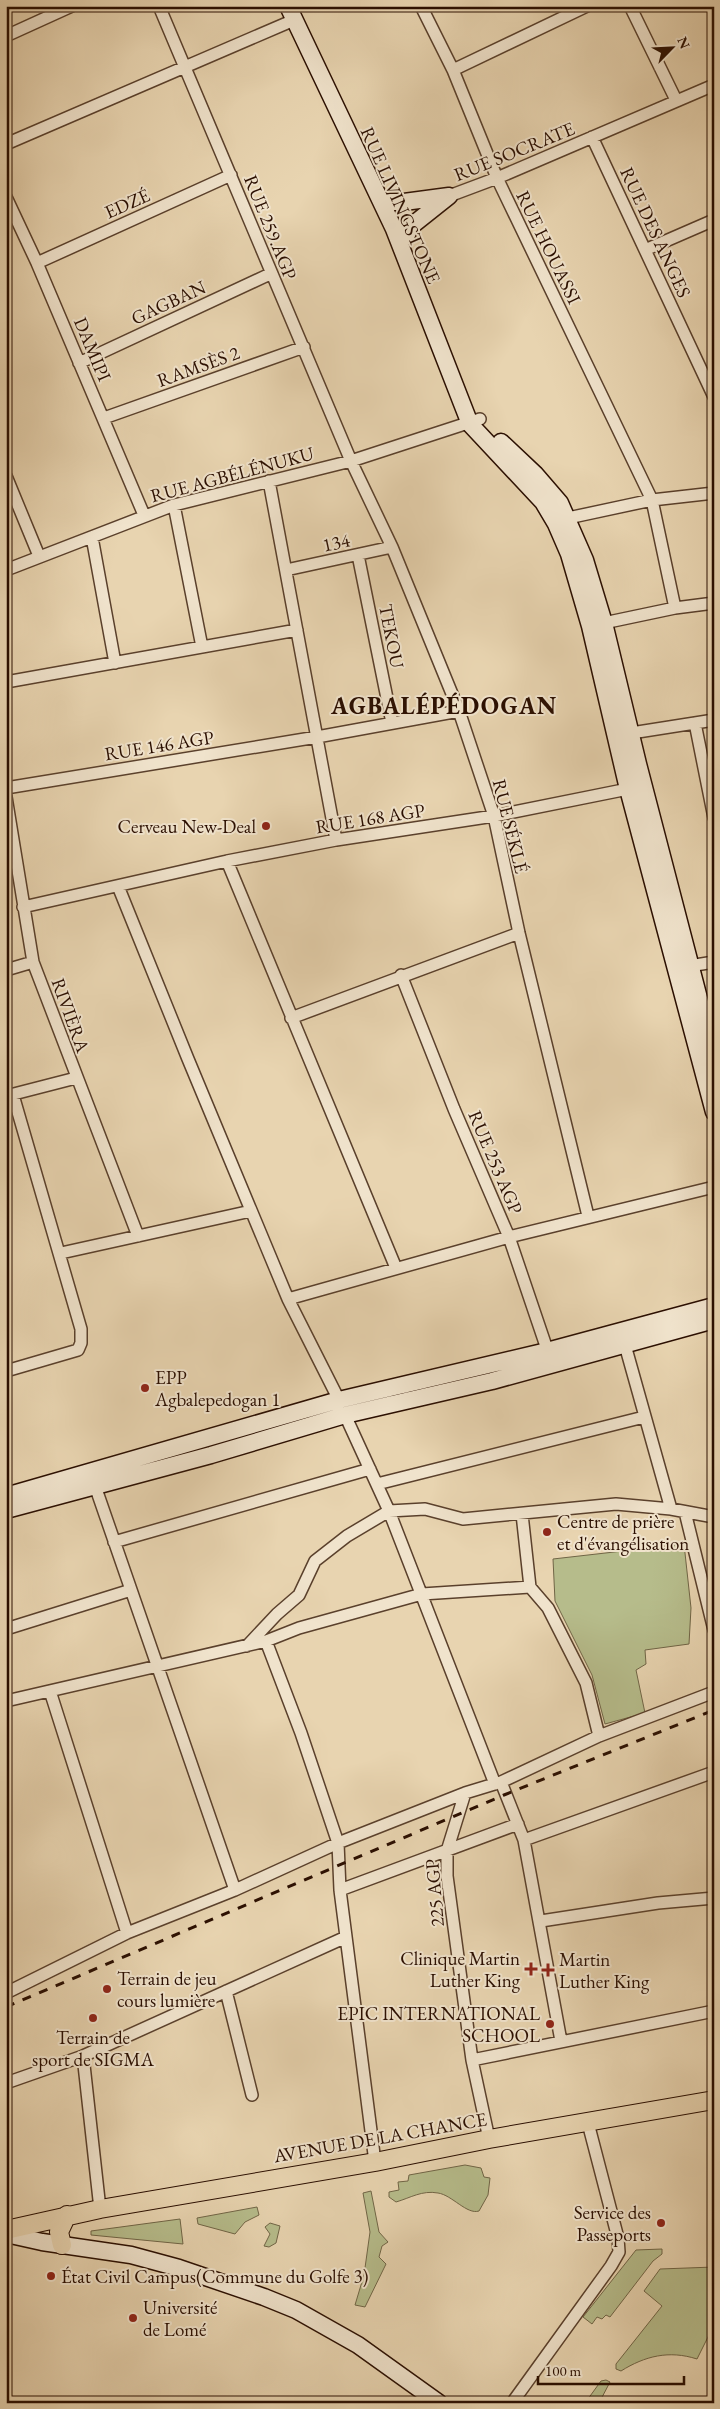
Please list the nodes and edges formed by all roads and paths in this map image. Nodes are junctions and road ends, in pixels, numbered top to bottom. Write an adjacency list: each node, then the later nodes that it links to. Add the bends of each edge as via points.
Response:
1 (72, 6): 7 (street)
2 (159, 6): 8 (street, RUE 259.AGP)
3 (421, 6): 9 (street, RUE HOUASSI)
4 (586, 6): 9 (street)
5 (630, 6): 11 (street)
6 (296, 12): 8 (street); 18 (street, RUE LIVINGSTONE); 20 (street, RUE LIVINGSTONE)
7 (6, 36)
8 (184, 67): 13 (street); 14 (street, RUE 259.AGP)
9 (453, 70): 15 (street, RUE HOUASSI)
10 (714, 85): 11 (street, RUE SOCRATE)
11 (676, 100): 12 (street, RUE SOCRATE)
12 (592, 137): 15 (street, RUE SOCRATE); 21 (street, RUE DES ANGES)
13 (6, 144)
14 (231, 175): 22 (street, EDZÉ); 23 (street, RUE 259.AGP)
15 (497, 178): 16 (street, RUE SOCRATE); 33 (street, RUE HOUASSI)
16 (449, 196): 18 (street); 20 (street, via 410,227)
17 (6, 197): 22 (street, DAMIPI)
18 (390, 202): 20 (street, RUE LIVINGSTONE)
19 (714, 220): 21 (street)
20 (400, 231): 28 (street, RUE LIVINGSTONE)
21 (645, 250): 26 (street, RUE DES ANGES)
22 (37, 263): 25 (street, DAMIPI)
23 (270, 274): 24 (street, RUE 259.AGP); 25 (street, GAGBAN)
24 (304, 347): 27 (street, RAMSÈS 2); 29 (street, RUE 259.AGP)
25 (80, 363): 27 (street, DAMIPI)
26 (714, 397)
27 (104, 418): 35 (street, DAMIPI)
28 (475, 422): 29 (street, RUE AGBÉLÉNUKU); 36 (street)
29 (351, 461): 31 (street, RUE AGBÉLÉNUKU); 38 (street, RUE SÉKLÉ)
30 (6, 476): 40 (street)
31 (269, 481): 34 (street, RUE AGBÉLÉNUKU); 42 (street)
32 (714, 493): 33 (street)
33 (652, 500): 36 (street); 44 (street, RUE HOUASSI)
34 (174, 505): 35 (street, RUE AGBÉLÉNUKU); 47 (street)
35 (144, 515): 37 (street, RUE AGBÉLÉNUKU)
36 (562, 521): 45 (street, via 576,578)
37 (92, 537): 40 (street, RUE AGBÉLÉNUKU); 48 (street)
38 (392, 547): 39 (street, 134); 50 (street, RUE SÉKLÉ)
39 (358, 555): 42 (street, 134); 52 (street, TEKOU)
40 (39, 556): 41 (street, RUE AGBÉLÉNUKU)
41 (6, 570)
42 (286, 570): 46 (street)
43 (714, 603): 44 (street)
44 (675, 608): 45 (street)
45 (597, 624): 54 (street)
46 (297, 630): 47 (street); 55 (street)
47 (202, 647): 48 (street)
48 (115, 663): 49 (street)
49 (6, 682)
50 (459, 711): 52 (street, RUE 146 AGP); 59 (street, RUE SÉKLÉ)
51 (714, 720): 53 (street)
52 (392, 723): 55 (street, RUE 146 AGP)
53 (695, 723): 54 (street); 60 (street)
54 (623, 734): 57 (street); 68 (street)
55 (317, 737): 56 (street, RUE 146 AGP); 61 (street)
56 (6, 788)
57 (628, 789): 59 (street, RUE 168 AGP); 68 (street)
58 (6, 797): 64 (street, RIVIÈRA)
59 (494, 816): 61 (street, RUE 168 AGP); 65 (street, RUE SÉKLÉ)
60 (714, 818)
61 (336, 840): 62 (street, RUE 168 AGP)
62 (227, 861): 63 (street, RUE 168 AGP); 71 (street)
63 (118, 886): 64 (street, RUE 168 AGP); 77 (street)
64 (23, 907): 66 (street, RIVIÈRA)
65 (519, 932): 70 (street); 78 (street, RUE SÉKLÉ)
66 (33, 962): 69 (street); 73 (street, RIVIÈRA)
67 (714, 962): 68 (street)
68 (683, 967): 72 (street); 75 (street)
69 (6, 970)
70 (401, 975): 71 (street); 80 (street, RUE 253 AGP)
71 (291, 1018): 82 (street)
72 (714, 1056)
73 (76, 1078): 74 (street); 79 (street, RIVIÈRA)
74 (9, 1095): 81 (street)
75 (714, 1112)
76 (714, 1187): 78 (street)
77 (251, 1211): 79 (street); 83 (street)
78 (588, 1216): 80 (street)
79 (138, 1236): 81 (street)
80 (509, 1237): 82 (street); 87 (street, RUE 253 AGP)
81 (61, 1253): 88 (street, via 81,1328 78,1350)
82 (396, 1268): 83 (street)
83 (288, 1299): 89 (street)
84 (714, 1306): 87 (street)
85 (714, 1320): 86 (street)
86 (625, 1345): 87 (street); 91 (street)
87 (550, 1358): 89 (street); 90 (street)
88 (6, 1371)
89 (339, 1400): 90 (street); 93 (street)
90 (346, 1415): 92 (street); 93 (street)
91 (644, 1417): 94 (street); 96 (street)
92 (370, 1469): 94 (street); 102 (street)
93 (93, 1479): 95 (street); 97 (street); 102 (street)
94 (378, 1484): 98 (street)
95 (6, 1496)
96 (671, 1509): 99 (street); 100 (street, via 616,1504)
97 (6, 1510)
98 (389, 1511): 100 (street, via 425,1509 463,1519); 105 (street); 109 (street, via 347,1536 315,1561 300,1595)
99 (684, 1512): 101 (street); 107 (street)
100 (522, 1514): 103 (street)
101 (714, 1517)
102 (114, 1542): 104 (street)
103 (530, 1587): 105 (street); 114 (street, via 548,1608 586,1683)
104 (131, 1590): 106 (street); 110 (street)
105 (422, 1594): 108 (street, via 299,1628); 116 (street)
106 (6, 1629)
107 (714, 1630)
108 (266, 1641): 109 (street); 120 (street)
109 (247, 1646): 110 (street)
110 (157, 1668): 111 (street); 122 (street)
111 (50, 1691): 113 (street); 126 (street)
112 (714, 1692): 114 (street)
113 (6, 1701)
114 (599, 1736): 116 (street)
115 (714, 1772): 119 (street)
116 (498, 1783): 117 (street); 118 (street)
117 (465, 1793): 120 (street); 121 (street, 225 AGP)
118 (518, 1824): 119 (street); 121 (street)
119 (524, 1840): 125 (street)
120 (338, 1843): 122 (street); 123 (street)
121 (447, 1850): 123 (street); 133 (street, 225 AGP, via 447,1876)
122 (236, 1890): 126 (street)
123 (340, 1890): 127 (street)
124 (714, 1898): 125 (street)
125 (541, 1921): 131 (street)
126 (127, 1933): 129 (street)
127 (346, 1937): 128 (street); 139 (street)
128 (226, 1991): 132 (street); 135 (street)
129 (6, 1993)
130 (714, 2011): 131 (street)
131 (560, 2041): 133 (street)
132 (82, 2056): 134 (street); 140 (street)
133 (472, 2060): 138 (street, 225 AGP)
134 (6, 2083)
135 (252, 2094)
136 (714, 2100): 137 (main road, AVENUE DE LA CHANCE)
137 (588, 2123): 138 (main road, AVENUE DE LA CHANCE); 149 (street, via 605,2182 619,2252)
138 (489, 2139): 139 (main road, AVENUE DE LA CHANCE)
139 (375, 2162): 140 (main road, AVENUE DE LA CHANCE)
140 (100, 2208): 141 (main road, AVENUE DE LA CHANCE)
141 (60, 2216): 142 (main road, AVENUE DE LA CHANCE); 143 (main road, AVENUE DE LA CHANCE); 147 (main road, via 58,2232)
142 (6, 2221)
143 (6, 2230)
144 (6, 2234): 146 (street)
145 (6, 2242): 146 (street)
146 (42, 2242): 147 (street)
147 (62, 2245): 148 (street, via 131,2255 179,2268 296,2310 358,2345)
148 (439, 2403)
149 (512, 2403)

